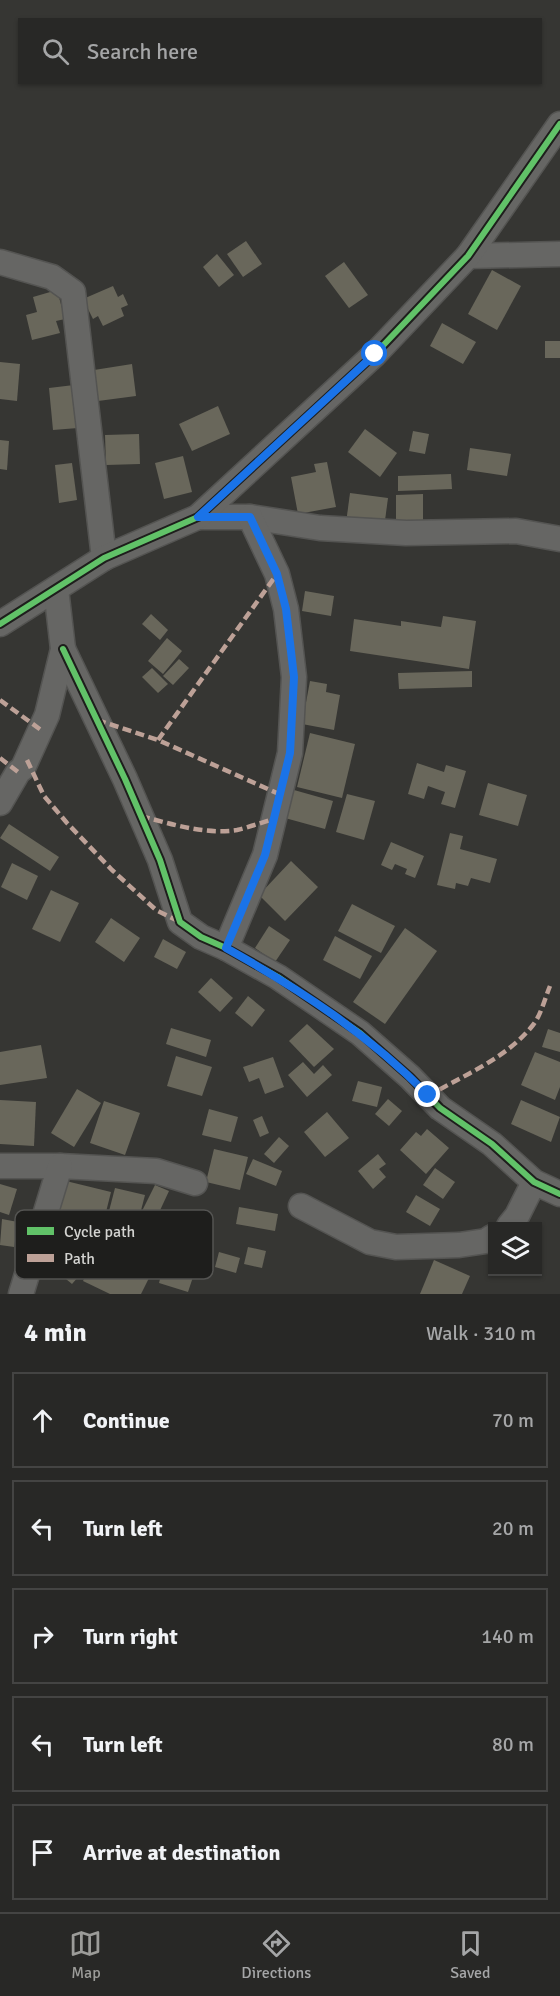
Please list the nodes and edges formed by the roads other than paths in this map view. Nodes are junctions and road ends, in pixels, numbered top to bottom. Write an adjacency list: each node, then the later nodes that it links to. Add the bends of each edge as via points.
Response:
1 (560, 124): 3 (street)
2 (560, 254): 3 (street)
3 (468, 256): 5 (street, via 375,354)
4 (0, 262): 8 (street, via 52,277 73,292)
5 (198, 517): 6 (street); 8 (street)
6 (250, 517): 7 (street, via 320,528 406,533 516,531); 13 (street, via 277,574 286,609 294,677 290,753 265,855)
7 (560, 539)
8 (104, 558): 9 (street)
9 (56, 589): 10 (street); 11 (street)
10 (0, 624)
11 (63, 649): 12 (street, via 47,715 23,768); 13 (street, via 155,849 180,922)
12 (0, 803)
13 (226, 948): 16 (street, via 278,977 360,1033 440,1108 492,1144)
14 (0, 1166): 15 (street)
15 (60, 1166): 17 (street, via 156,1171); 20 (street)
16 (534, 1182): 18 (street); 21 (street)
17 (195, 1183)
18 (560, 1194)
19 (301, 1206): 22 (street, via 370,1242 396,1247)
20 (47, 1210)
21 (513, 1222)
22 (488, 1240)
23 (26, 1279): 24 (street)
24 (21, 1294)

